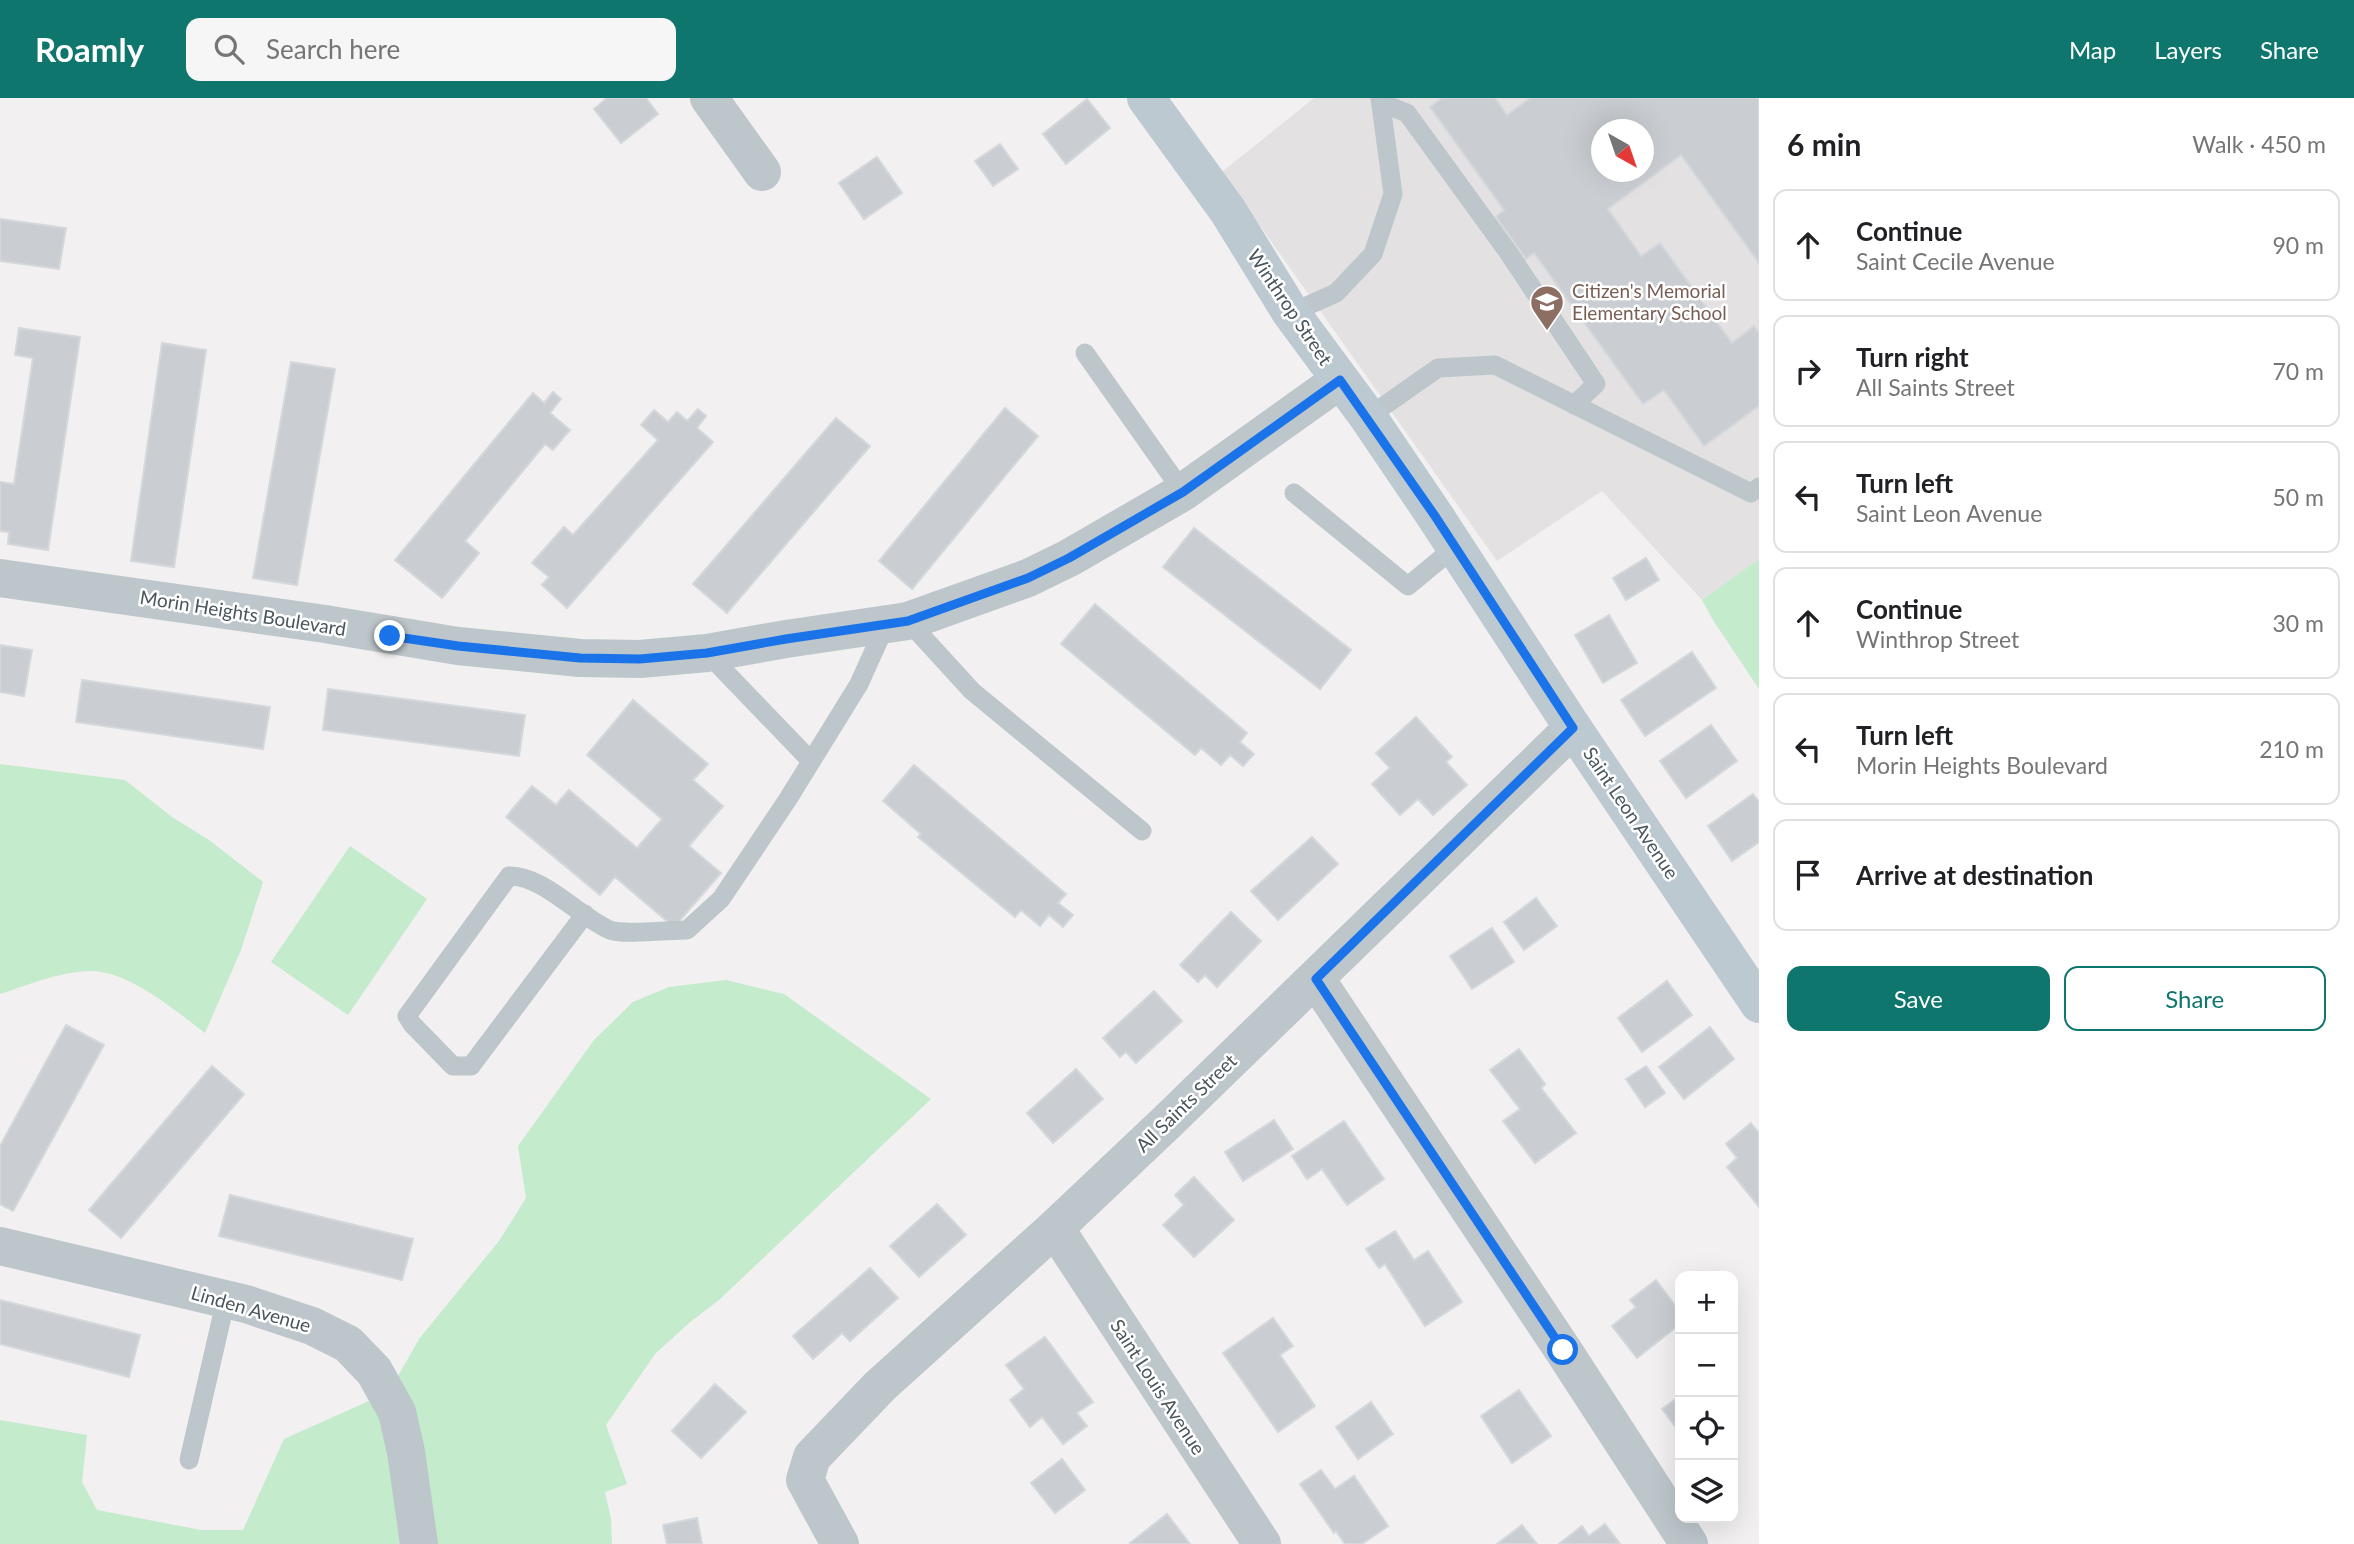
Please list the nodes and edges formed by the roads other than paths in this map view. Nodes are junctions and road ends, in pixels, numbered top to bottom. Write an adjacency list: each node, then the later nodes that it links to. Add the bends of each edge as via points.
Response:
1 (709, 98): 4 (street)
2 (1146, 98): 5 (street, Winthrop Street, via 1228,211)
3 (1380, 101): 5 (lane, via 1393,194 1373,254 1336,293); 8 (lane, via 1407,113 1508,251 1596,384)
4 (762, 172)
5 (1290, 313): 7 (street, Winthrop Street)
6 (1085, 353): 11 (lane)
7 (1340, 380): 9 (street, Winthrop Street); 11 (street, Morin Heights Boulevard)
8 (1573, 405): 9 (lane, via 1494,365 1438,368); 10 (lane, via 1751,493)
9 (1368, 417): 13 (street, Winthrop Street)
10 (1759, 487)
11 (1183, 492): 16 (street, Morin Heights Boulevard, via 1038,573)
12 (1294, 493): 14 (lane, via 1408,586)
13 (1435, 516): 14 (street, Saint Leon Avenue)
14 (1455, 547): 18 (street, Saint Leon Avenue)
15 (0, 578): 17 (street, Morin Heights Boulevard, via 458,646 580,658)
16 (897, 623): 17 (street, Morin Heights Boulevard); 19 (lane); 20 (lane)
17 (707, 653): 19 (lane)
18 (1573, 728): 22 (street, All Saints Street); 23 (street, Saint Leon Avenue)
19 (811, 761): 21 (lane, via 721,899 687,930 612,932)
20 (1142, 831)
21 (585, 914): 21 (lane, via 523,876 509,876 407,1016 453,1066 471,1066)
22 (1316, 979): 24 (street, All Saints Street); 31 (street)
23 (1759, 1004)
24 (1055, 1228): 29 (street, All Saints Street, via 880,1386 812,1457 805,1480); 30 (street, Saint Louis Avenue)
25 (0, 1246): 26 (street, Linden Avenue)
26 (226, 1300): 27 (lane); 28 (street, Linden Avenue, via 312,1326 348,1344 374,1371 397,1412)
27 (189, 1460)
28 (419, 1544)
29 (840, 1544)
30 (1262, 1544)
31 (1689, 1544)

